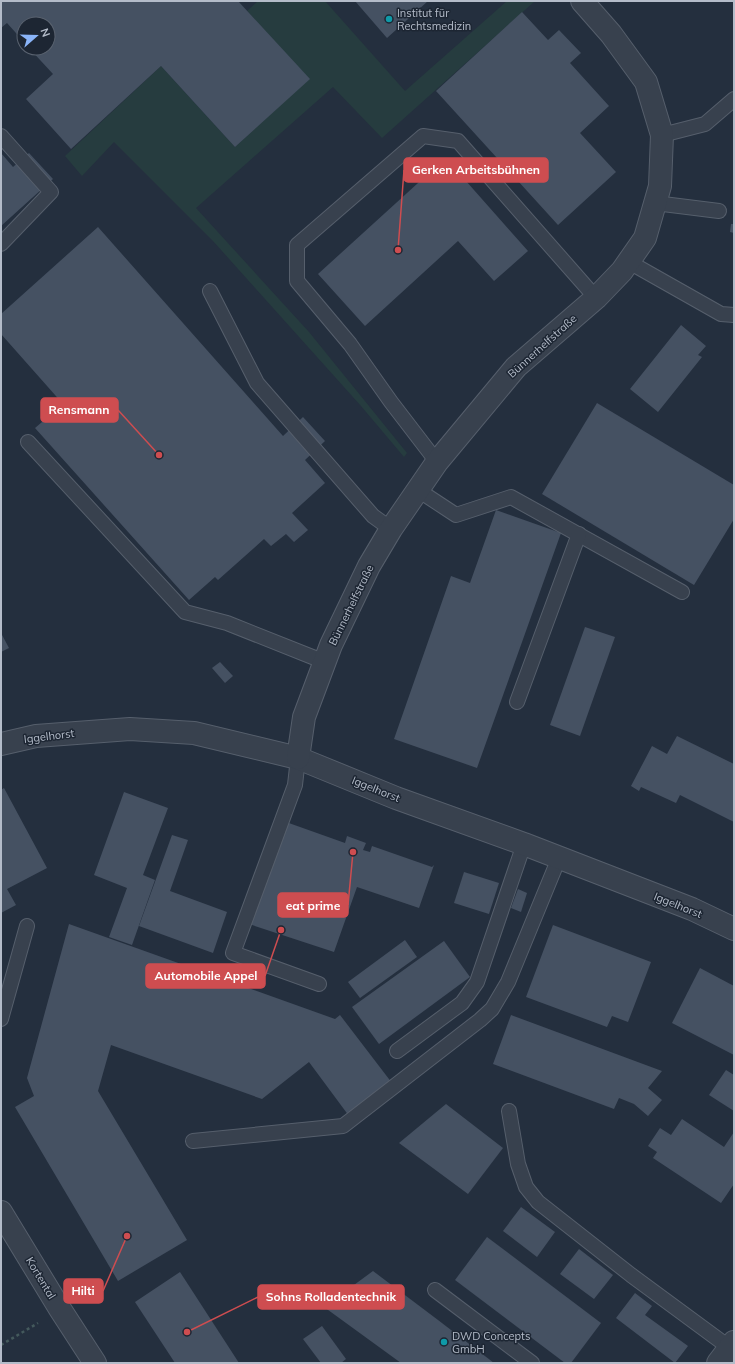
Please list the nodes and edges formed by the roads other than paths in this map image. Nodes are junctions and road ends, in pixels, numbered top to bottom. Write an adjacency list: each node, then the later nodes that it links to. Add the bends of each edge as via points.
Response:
1 (582, 1): 3 (street, Bünnerhelfstraße, via 611,34 646,82)
2 (734, 99): 3 (lane, via 705,124)
3 (662, 135): 5 (street, Bünnerhelfstraße, via 660,186)
4 (1, 136): 7 (lane, via 51,192)
5 (655, 203): 6 (lane); 8 (street, Bünnerhelfstraße, via 645,238)
6 (719, 211)
7 (1, 244)
8 (629, 262): 10 (street, Bünnerhelfstraße); 11 (lane, via 721,314)
9 (210, 291): 15 (lane, via 257,384 373,516)
10 (596, 298): 13 (street, Bünnerhelfstraße, via 516,367); 13 (lane, via 458,141 422,136 297,245 297,281 350,344)
11 (734, 315)
12 (28, 442): 18 (lane, via 185,612 227,623)
13 (437, 462): 14 (street, Bünnerhelfstraße)
14 (418, 490): 15 (street, Bünnerhelfstraße); 16 (lane, via 456,515 511,497)
15 (391, 529): 18 (street, Bünnerhelfstraße, via 369,566)
16 (579, 534): 17 (lane); 19 (lane)
17 (682, 592)
18 (324, 662): 21 (street, Bünnerhelfstraße, via 304,717)
19 (517, 702)
20 (1, 744): 21 (street, Iggelhorst, via 36,736 130,729 194,733)
21 (298, 758): 22 (street, Iggelhorst, via 396,798); 26 (lane, via 295,785 233,953)
22 (524, 844): 23 (street, Iggelhorst); 28 (lane, via 477,982 462,1003)
23 (559, 858): 25 (street, Iggelhorst, via 692,909); 30 (lane, via 508,982 492,1008 343,1126)
24 (27, 926): 27 (lane)
25 (734, 929)
26 (319, 984)
27 (1, 1019)
28 (397, 1051)
29 (509, 1111): 33 (lane, via 518,1164 526,1187 538,1202)
30 (193, 1141)
31 (1, 1212): 34 (street, Kortental)
32 (435, 1290): 35 (lane)
33 (727, 1351)
34 (95, 1363)
35 (532, 1363)

